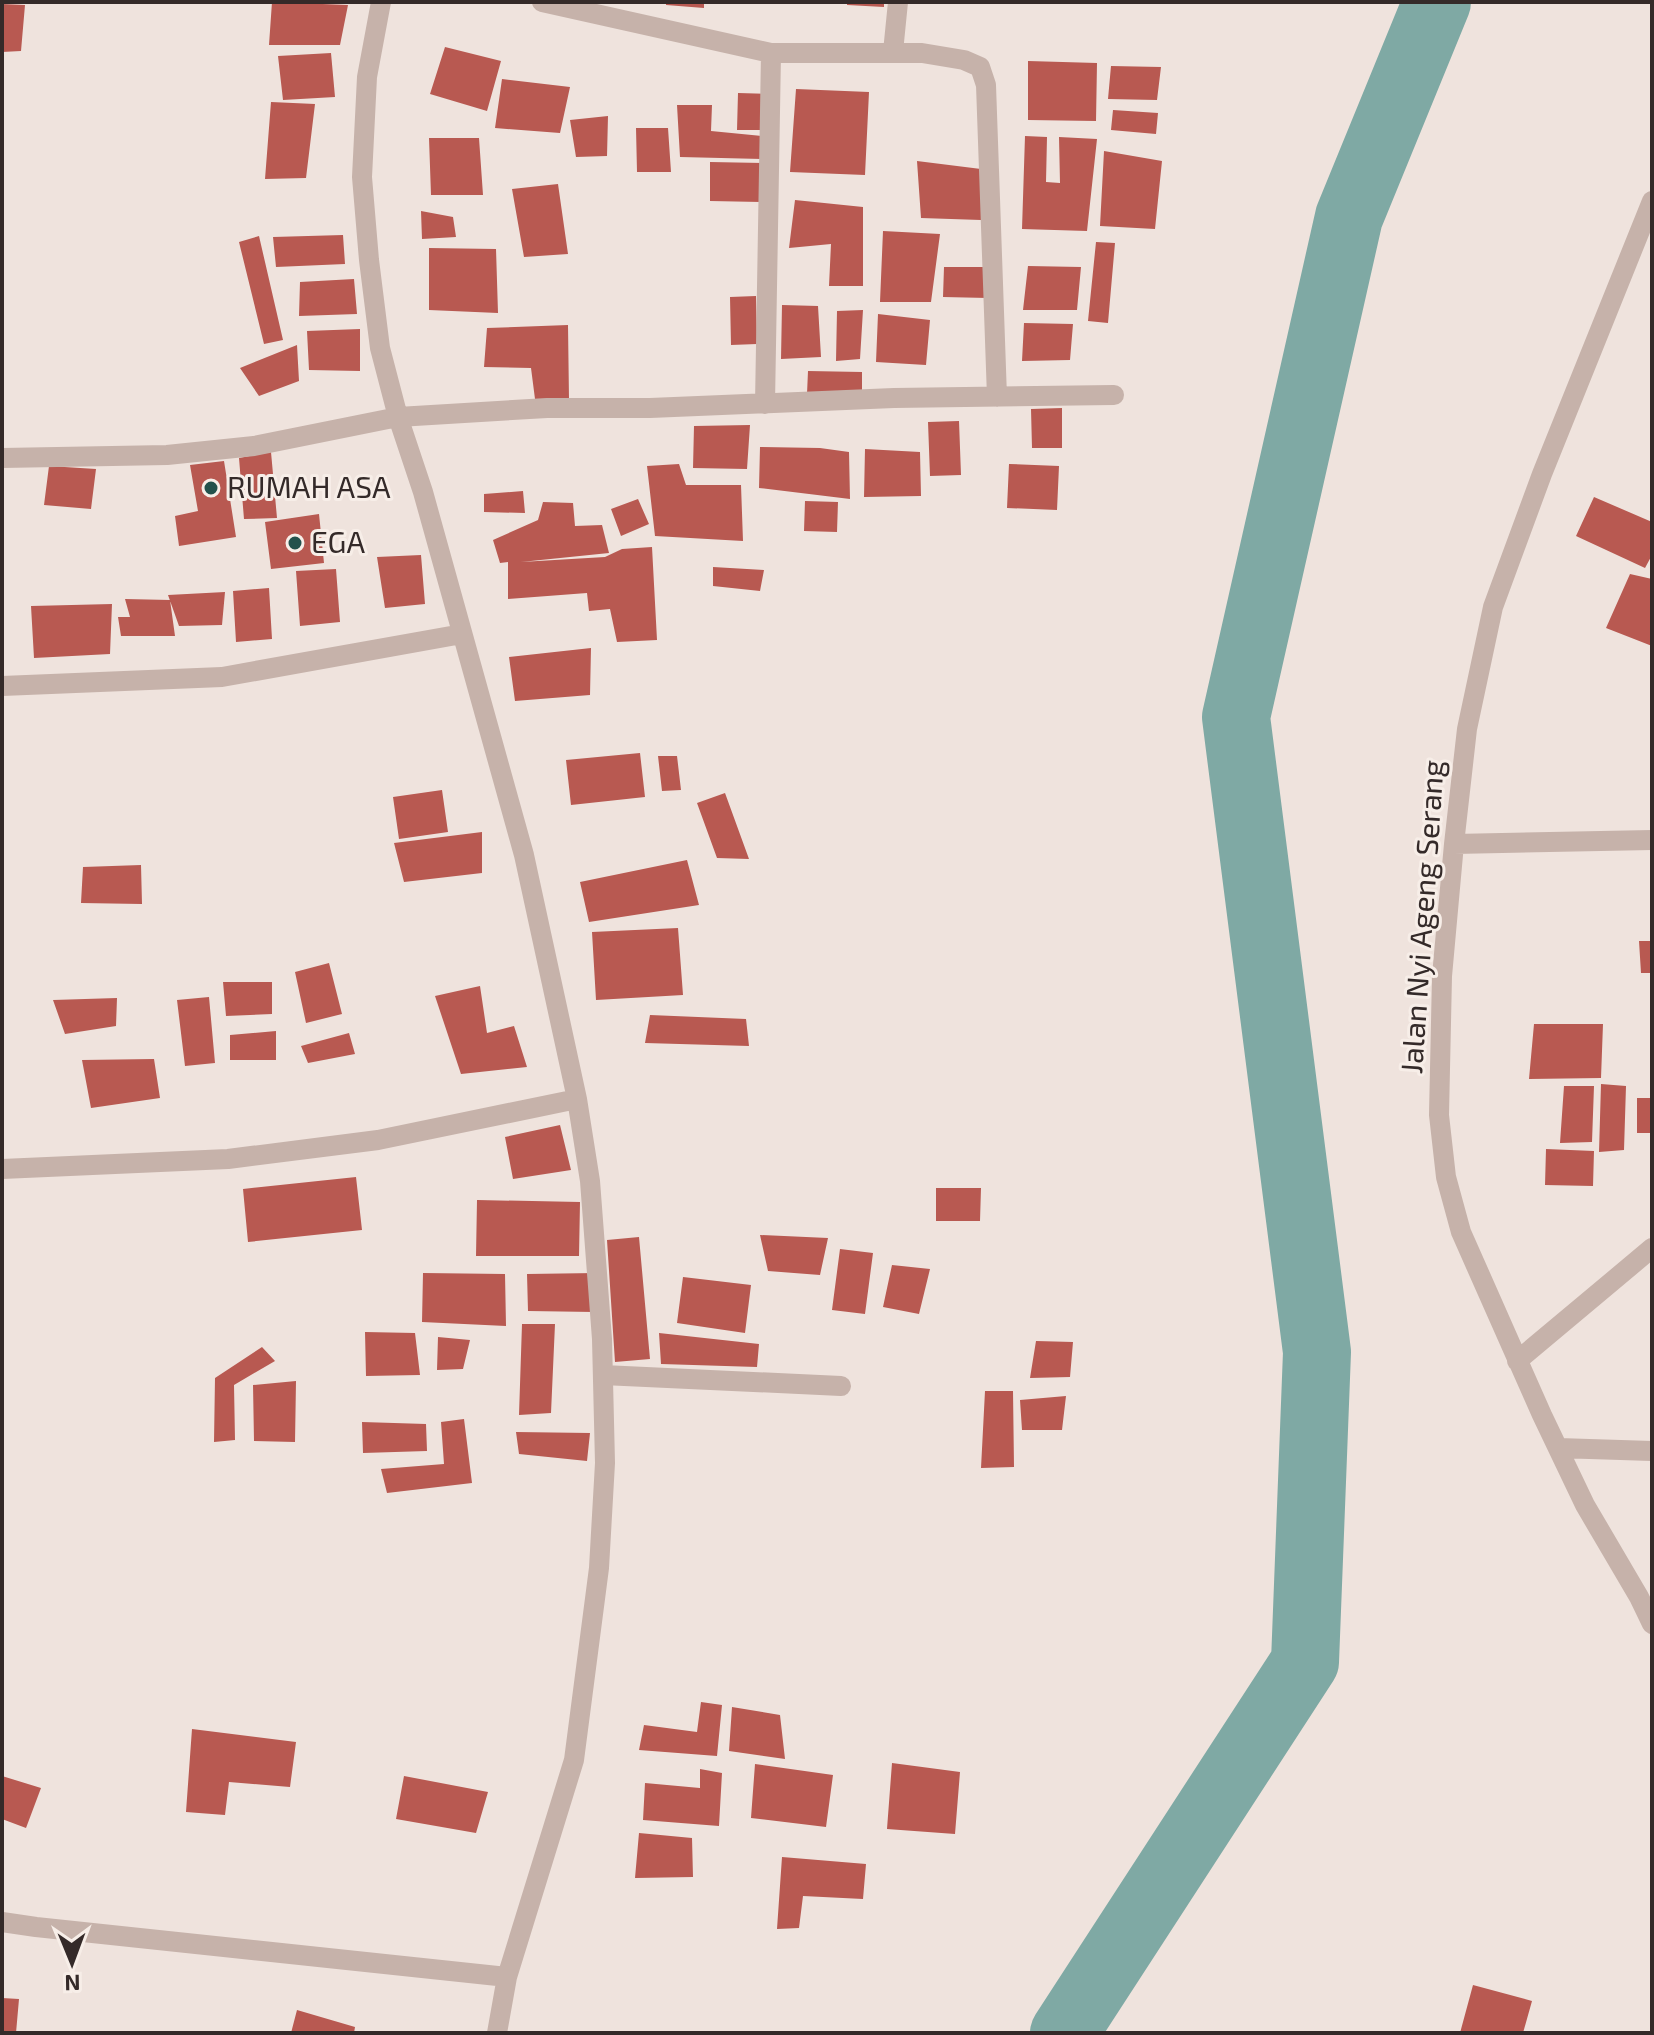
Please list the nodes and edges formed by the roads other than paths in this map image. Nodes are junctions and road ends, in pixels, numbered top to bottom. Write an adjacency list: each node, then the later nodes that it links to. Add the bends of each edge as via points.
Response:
1 (381, 2): 10 (street, via 367,77 362,177 380,348)
2 (542, 2): 5 (street)
3 (898, 2): 4 (street)
4 (893, 52): 5 (street); 8 (street, via 964,60 980,67 986,85)
5 (771, 53): 9 (street)
6 (1652, 201): 15 (street, Jalan Nyi Ageng Serang, via 1493,607 1467,729)
7 (1114, 395): 8 (street)
8 (997, 397): 9 (street)
9 (765, 404): 10 (street)
10 (398, 417): 11 (street, via 254,446 167,455); 12 (street)
11 (2, 458)
12 (462, 634): 13 (street, via 222,677); 16 (street, via 524,855)
13 (2, 686)
14 (1652, 840): 15 (street)
15 (1454, 844): 19 (street, Jalan Nyi Ageng Serang, via 1441,1007 1439,1115 1446,1177 1461,1232)
16 (577, 1099): 17 (street, via 378,1140 228,1159); 20 (street, via 590,1181)
17 (2, 1169)
18 (1652, 1248): 19 (street)
19 (1517, 1361): 22 (street, Jalan Nyi Ageng Serang)
20 (603, 1375): 21 (street); 26 (street, via 599,1568 574,1760)
21 (841, 1386)
22 (1558, 1448): 23 (street); 24 (street, Jalan Nyi Ageng Serang)
23 (1652, 1451)
24 (1652, 1624)
25 (2, 1922): 26 (street)
26 (507, 1977): 27 (street)
27 (497, 2033)

